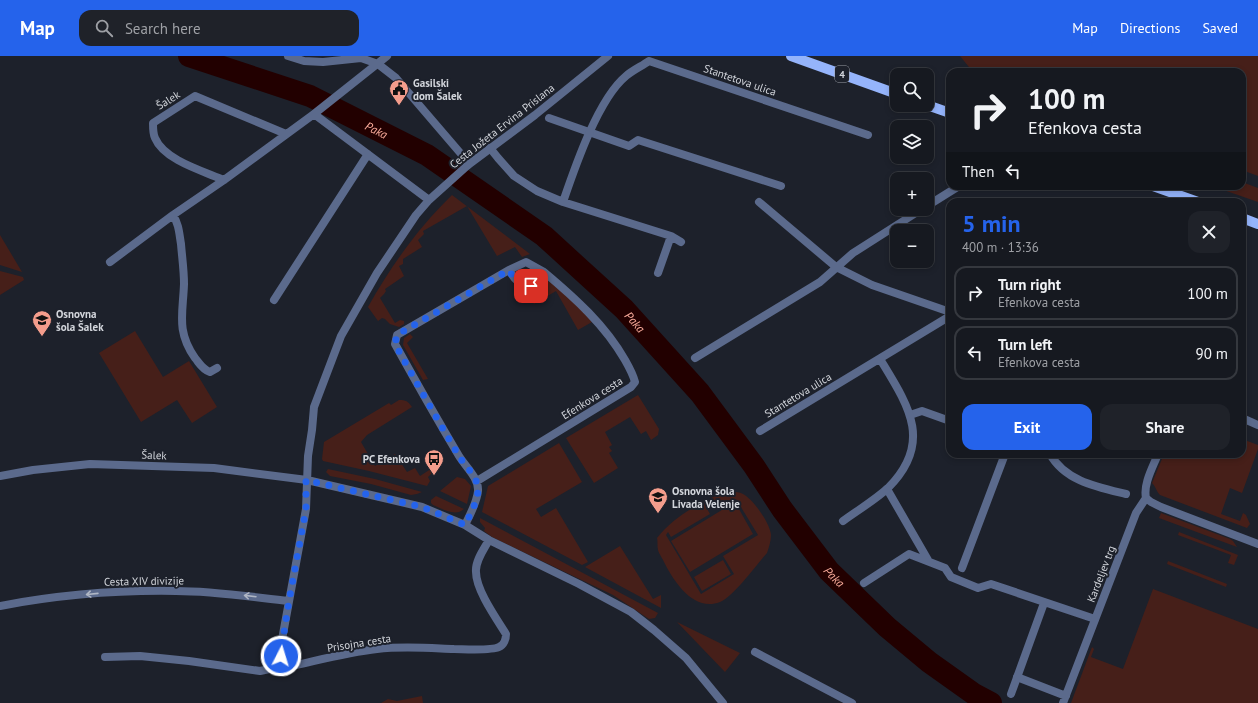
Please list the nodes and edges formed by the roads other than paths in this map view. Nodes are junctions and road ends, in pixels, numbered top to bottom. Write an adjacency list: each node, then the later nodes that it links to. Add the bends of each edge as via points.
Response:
1 (288, 56): 5 (street, via 304,61 323,62 361,58)
2 (387, 56): 5 (street)
3 (608, 56): 14 (street, Cesta Jožeta Ervina Prislana)
4 (791, 56): 6 (main road, 4)
5 (376, 60): 9 (street); 16 (street, via 396,78)
6 (890, 91)
7 (934, 107): 8 (main road)
8 (946, 112)
9 (314, 114): 12 (street); 15 (street)
10 (549, 118): 11 (street)
11 (590, 132): 13 (street, Stantetova ulica, via 606,98 625,76 649,61); 18 (street, via 629,146 638,140); 23 (street, Stantetova ulica)
12 (286, 134): 17 (street); 17 (street, Šalek, via 195,96 153,123 154,138 165,152 180,162)
13 (868, 134)
14 (490, 148): 22 (street, Cesta Jožeta Ervina Prislana); 23 (street, via 514,176 537,191)
15 (368, 154): 22 (street); 37 (street)
16 (462, 155)
17 (224, 180): 26 (street)
18 (781, 186)
19 (953, 190): 25 (street)
20 (1164, 190): 21 (main road)
21 (1187, 198)
22 (429, 200): 52 (street, Cesta Jožeta Ervina Prislana, via 376,273 341,336 314,407)
23 (563, 202): 30 (street)
24 (759, 202): 33 (street)
25 (934, 202)
26 (173, 215): 32 (street); 42 (street, via 179,224 183,258 181,316 184,335 203,369 210,372)
27 (911, 216): 33 (street, via 853,253)
28 (1246, 220): 29 (main road)
29 (1258, 224)
30 (671, 236): 31 (street); 36 (street)
31 (681, 242)
32 (110, 262)
33 (836, 268): 38 (street, via 872,285); 40 (street, via 820,282)
34 (509, 270): 35 (street, Efenkova cesta, via 526,262); 35 (street, via 521,285 531,286); 53 (street, Efenkova cesta, via 397,335 395,344 434,415 464,465)
35 (544, 272): 53 (street, Efenkova cesta, via 571,294 594,318 619,350 635,382 631,387)
36 (658, 273)
37 (274, 300)
38 (946, 311)
39 (946, 318): 41 (street, Stantetova ulica)
40 (695, 358)
41 (880, 359): 43 (street); 47 (street, Stantetova ulica)
42 (217, 368)
43 (910, 415): 44 (street, via 922,411); 54 (street, via 913,430 912,450 901,473)
44 (946, 420)
45 (1246, 420): 46 (street)
46 (1258, 425)
47 (760, 431)
48 (1003, 458): 62 (street)
49 (1052, 458): 55 (street, via 1065,473 1075,478)
50 (1156, 458): 56 (street, Kardeljev trg, via 1146,484)
51 (0, 476): 52 (street, Šalek, via 90,464 214,468)
52 (306, 480): 58 (street, via 422,507); 64 (street, via 306,509)
53 (477, 481): 58 (street, via 478,490)
54 (887, 489): 57 (street); 61 (street)
55 (1126, 494)
56 (1146, 498): 60 (street, via 1161,507); 67 (street, Kardeljev trg, via 1136,513)
57 (843, 521)
58 (465, 525): 59 (street)
59 (489, 540): 70 (street, Prisojna cesta, via 478,560 477,582 506,634 506,639 499,648 376,649 296,665); 74 (street, via 631,612 686,658)
60 (1258, 544)
61 (928, 560): 63 (street, via 909,554); 65 (street, via 945,568 950,577 978,588 991,584)
62 (962, 568)
63 (864, 583)
64 (289, 601): 66 (street, Cesta XIV divizije, one-way to 66, via 177,590 107,592 28,600); 70 (street, via 281,656)
65 (1044, 603): 67 (street); 71 (street)
66 (0, 606)
67 (1096, 619): 73 (street, Kardeljev trg)
68 (755, 652): 75 (street)
69 (105, 657): 70 (street, Prisojna cesta, via 140,656 260,670 279,667)
70 (286, 662)
71 (1017, 677): 72 (street); 73 (street)
72 (1011, 694)
73 (1065, 699)
74 (723, 703)
75 (852, 703)

